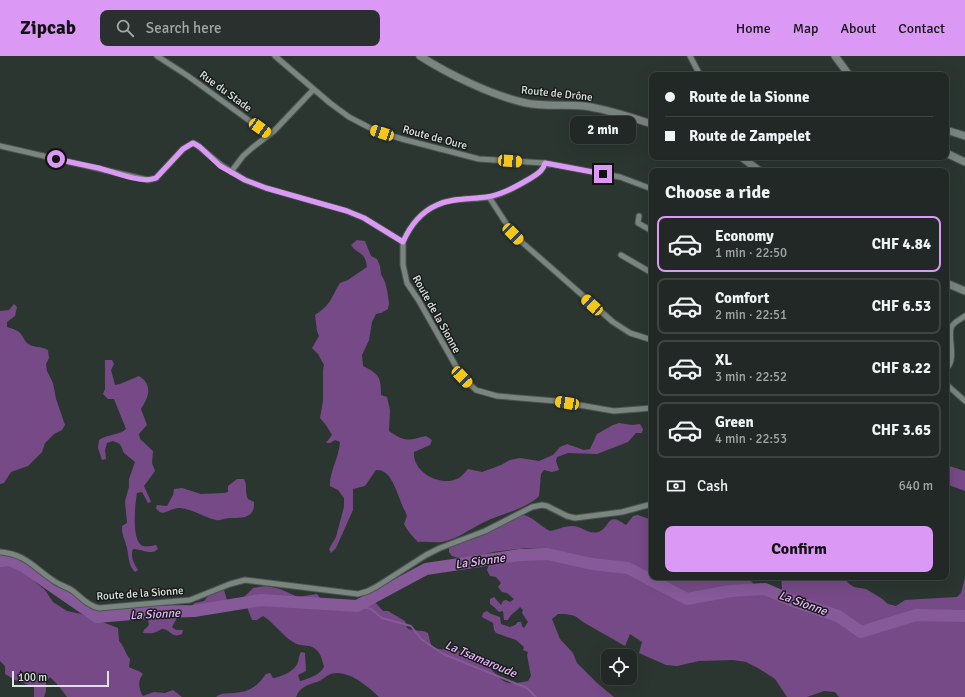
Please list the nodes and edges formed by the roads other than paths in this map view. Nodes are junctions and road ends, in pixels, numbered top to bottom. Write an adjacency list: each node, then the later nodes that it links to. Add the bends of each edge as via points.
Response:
1 (157, 56): 11 (street, Rue du Stade)
2 (275, 56): 8 (street, Route de Oure)
3 (420, 56): 9 (street, Route de Drône, via 470,82 526,103 595,108)
4 (690, 56): 6 (street)
5 (835, 56): 7 (street)
6 (698, 72)
7 (847, 72)
8 (313, 90): 11 (street); 17 (street, Route de Oure, via 362,125 402,139 479,159)
9 (649, 123)
10 (949, 131): 12 (street)
11 (269, 135): 19 (street, via 252,148)
12 (965, 136)
13 (0, 146): 19 (street, via 148,180 156,178 183,149 193,143 220,166)
14 (949, 154): 16 (street)
15 (745, 160): 18 (street)
16 (965, 162)
17 (545, 163): 20 (street, Route de Oure, via 620,177); 21 (street, via 542,170 522,183)
18 (756, 168)
19 (232, 172): 24 (street, via 266,188 347,211 364,218)
20 (649, 188)
21 (490, 197): 24 (street, via 437,205 418,219); 30 (street, via 513,234 524,244 613,322 630,333)
22 (639, 216): 23 (street, via 638,223)
23 (649, 229)
24 (403, 242): 34 (street, Route de la Sionne, via 403,270 408,286 462,377 476,390 497,396 556,401 614,410)
25 (621, 255): 26 (street)
26 (649, 270)
27 (949, 284): 28 (street)
28 (965, 291)
29 (965, 316): 31 (street, via 957,320 952,328)
30 (649, 339)
31 (949, 363)
32 (949, 387): 33 (street)
33 (965, 401)
34 (649, 408)
35 (649, 505): 36 (street, Route de la Sionne, via 622,512 575,518 547,506 537,506 440,548 376,588 358,594 244,580 190,600 99,608 53,580 24,558)
36 (0, 552)

